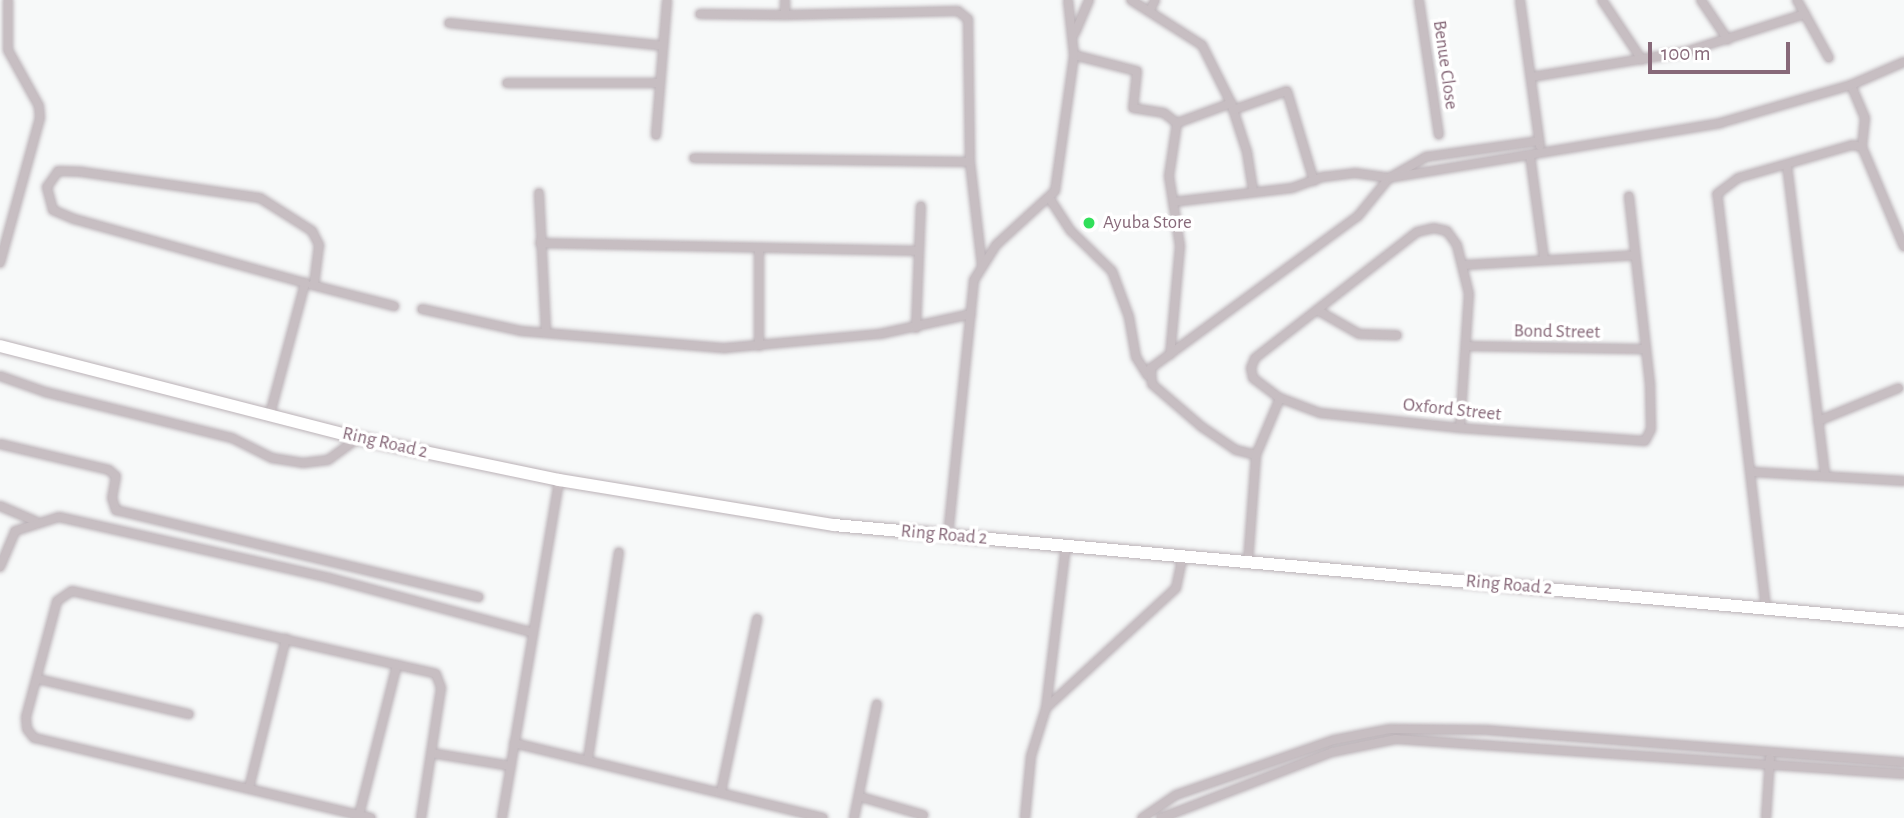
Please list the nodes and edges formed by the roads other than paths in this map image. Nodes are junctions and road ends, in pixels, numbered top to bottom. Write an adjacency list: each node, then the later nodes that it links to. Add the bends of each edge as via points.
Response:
1 (8, 0): 54 (street, via 8,50 39,106 40,118)
2 (667, 0): 20 (street)
3 (785, 0): 16 (street)
4 (1068, 0): 18 (street)
5 (1089, 0): 18 (street)
6 (1130, 0): 13 (street)
7 (1155, 0): 13 (street)
8 (1419, 0): 32 (street, Benue Close)
9 (1520, 0): 25 (street)
10 (1602, 0): 23 (street)
11 (1701, 0): 19 (street)
12 (1797, 0): 14 (street)
13 (1150, 10): 29 (street, via 1202,45)
14 (1805, 13): 19 (street); 22 (street)
15 (700, 14): 16 (street)
16 (785, 15): 38 (street, via 958,11 968,19)
17 (449, 23): 20 (street)
18 (1075, 33): 21 (street)
19 (1728, 40): 23 (street)
20 (663, 46): 27 (street)
21 (1074, 55): 30 (street, via 1137,71 1133,108 1170,115); 45 (street)
22 (1829, 58)
23 (1642, 60): 25 (street)
24 (1904, 62): 28 (street)
25 (1531, 78): 33 (street)
26 (507, 83): 27 (street)
27 (660, 83): 31 (street)
28 (1850, 85): 34 (street, via 1865,118); 35 (street, via 1720,123)
29 (1232, 106): 30 (street); 41 (street, via 1287,92); 42 (street, via 1247,152)
30 (1177, 122): 46 (street, via 1169,176)
31 (656, 135)
32 (1438, 135)
33 (1539, 138): 35 (street); 40 (street, via 1426,157)
34 (1862, 147): 39 (street, via 1852,145); 49 (street)
35 (1541, 153): 36 (street)
36 (1530, 155): 40 (street); 53 (street)
37 (694, 158): 38 (street)
38 (970, 162): 56 (street)
39 (1787, 165): 75 (street); 80 (street, via 1738,178 1717,194)
40 (1389, 178): 41 (street, via 1355,173); 69 (street, via 1358,216)
41 (1314, 181): 42 (street)
42 (1252, 191): 46 (street)
43 (539, 193): 48 (street)
44 (1629, 196): 52 (street)
45 (1050, 199): 56 (street, via 1016,225); 71 (street, via 1071,231 1112,271 1129,317 1136,357)
46 (1172, 202): 69 (street, via 1180,246)
47 (921, 206): 51 (street)
48 (540, 243): 50 (street); 63 (street)
49 (1904, 247)
50 (759, 248): 51 (street); 66 (street)
51 (919, 251): 62 (street)
52 (1635, 255): 53 (street); 68 (street)
53 (1544, 259): 55 (street)
54 (0, 263)
55 (1464, 265): 60 (street, via 1447,232 1434,228 1417,232); 67 (street, via 1469,294)
56 (982, 266): 61 (street, via 974,281)
57 (309, 284): 57 (street, via 319,245 312,231 260,198 82,172 58,171 47,187 53,210 74,219); 58 (street); 74 (street)
58 (394, 306)
59 (422, 309): 63 (street)
60 (1317, 310): 64 (street, via 1359,334); 73 (street, Oxford Street, via 1255,358 1253,378)
61 (971, 314): 62 (street); 86 (street)
62 (916, 328): 66 (street)
63 (546, 333): 66 (street, via 712,347)
64 (1397, 335)
65 (0, 346): 74 (main road, Ring Road 2)
66 (759, 346)
67 (1468, 346): 68 (street, Bond Street); 76 (street)
68 (1646, 349): 76 (street, Oxford Street, via 1651,429 1644,441)
69 (1170, 355): 71 (street)
70 (0, 376): 77 (street, via 46,392 232,438 272,458 303,463 328,460)
71 (1148, 376): 79 (street, via 1202,427 1236,450)
72 (1899, 388): 75 (street)
73 (1280, 398): 76 (street, Oxford Street, via 1320,413); 79 (street)
74 (270, 414): 77 (main road, Ring Road 2)
75 (1818, 421): 81 (street)
76 (1460, 428)
77 (358, 438): 82 (main road, Ring Road 2)
78 (0, 444): 92 (street, via 109,470 116,476 112,505 116,510)
79 (1256, 455): 90 (street)
80 (1753, 472): 81 (street); 93 (street)
81 (1825, 476): 83 (street)
82 (559, 480): 86 (main road, Ring Road 2, via 834,525); 96 (street)
83 (1904, 481)
84 (0, 506): 85 (street)
85 (35, 521): 91 (street, via 15,531); 96 (street, via 59,517 153,538)
86 (948, 536): 87 (main road, Ring Road 2)
87 (1066, 544): 89 (main road, Ring Road 2); 101 (street)
88 (619, 552): 108 (street)
89 (1182, 559): 90 (main road, Ring Road 2); 101 (street, via 1176,588)
90 (1248, 562): 93 (main road, Ring Road 2)
91 (0, 567)
92 (479, 597)
93 (1766, 608): 95 (main road, Ring Road 2)
94 (757, 619): 114 (street)
95 (1904, 621)
96 (530, 632): 105 (street)
97 (286, 638): 98 (street); 99 (street, via 72,591 57,601); 113 (street)
98 (397, 665): 107 (street, via 436,674 441,681); 116 (street)
99 (38, 679): 102 (street); 113 (street, via 26,717 34,738)
100 (877, 704): 115 (street)
101 (1046, 708): 124 (street, via 1031,756)
102 (189, 714)
103 (1486, 730): 104 (street); 106 (street); 125 (street, via 1391,729 1334,740 1176,795)
104 (1486, 742): 110 (street); 126 (street, via 1396,739 1354,746)
105 (514, 743): 108 (street); 111 (street)
106 (1770, 751): 109 (street); 110 (street)
107 (431, 752): 111 (street); 120 (street)
108 (588, 759): 114 (street)
109 (1904, 762)
110 (1770, 763): 112 (street); 127 (street)
111 (511, 766): 121 (street)
112 (1904, 774)
113 (249, 788): 116 (street)
114 (721, 792): 117 (street)
115 (860, 797): 118 (street); 123 (street)
116 (359, 815): 119 (street)
117 (798, 815): 122 (street)
118 (923, 815)
119 (371, 818)
120 (421, 818)
121 (502, 818)
122 (823, 818)
123 (854, 818)
124 (1025, 818)
125 (1142, 818)
126 (1161, 818)
127 (1766, 818)

